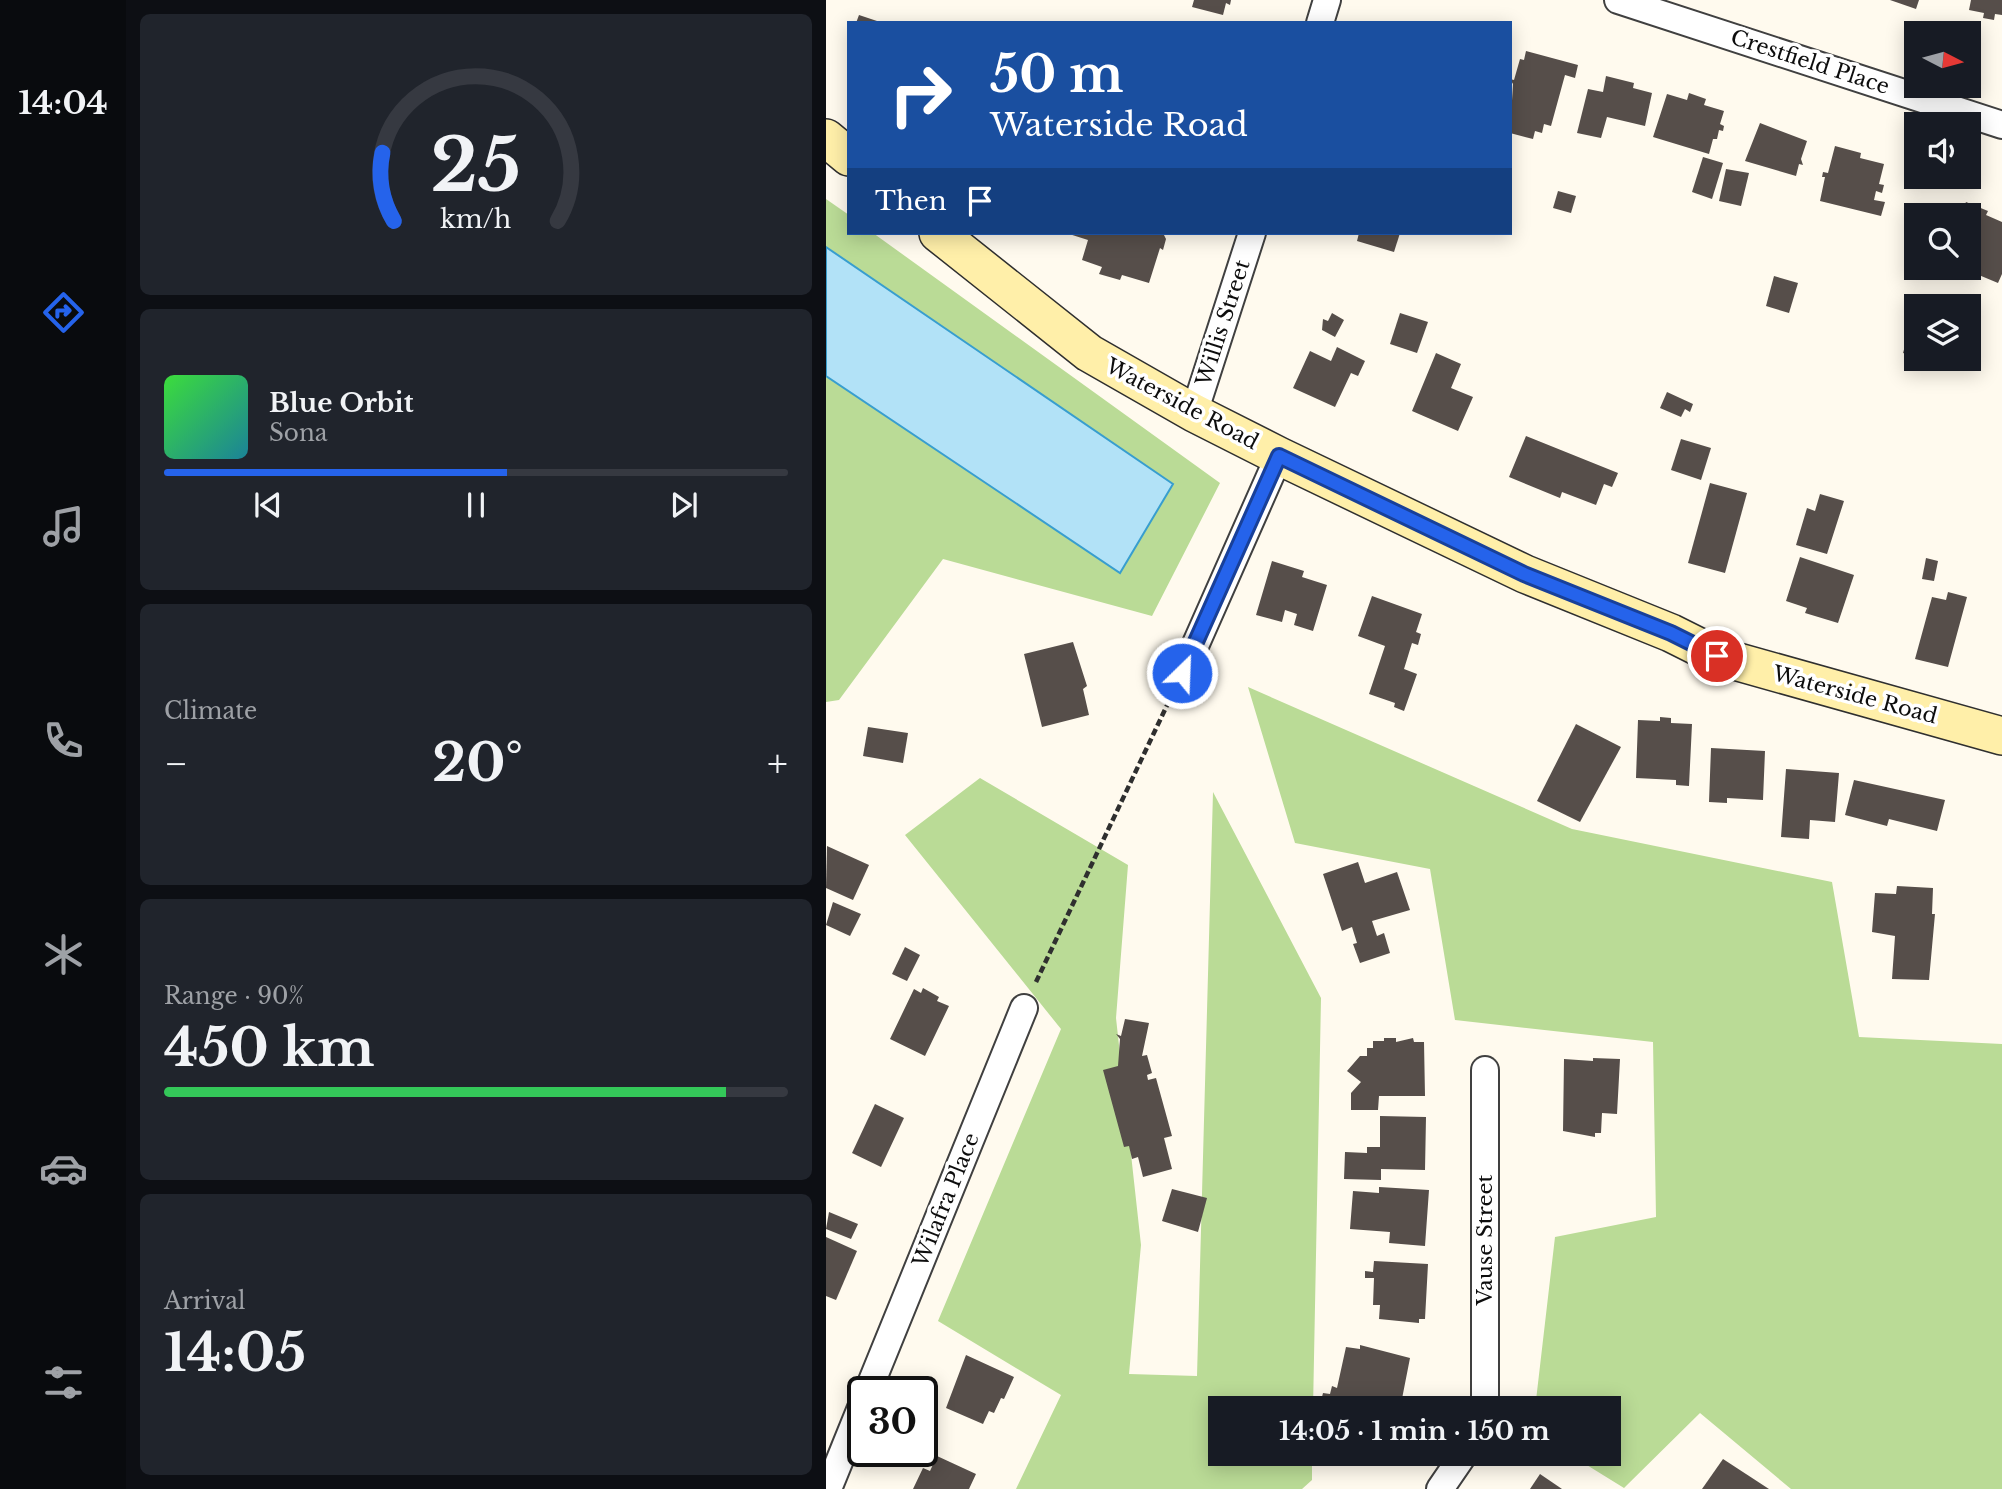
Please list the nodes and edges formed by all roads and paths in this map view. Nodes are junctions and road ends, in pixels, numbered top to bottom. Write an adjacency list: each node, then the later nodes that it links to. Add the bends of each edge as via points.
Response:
1 (1327, 0): 3 (street)
2 (1618, 0): 4 (street, Crestfield Place)
3 (1321, 21)
4 (2002, 125)
5 (826, 138): 6 (main road)
6 (847, 155)
7 (941, 235): 9 (main road, Waterside Road, via 1089,353)
8 (1251, 235): 9 (street, Willis Street)
9 (1194, 413): 10 (main road, Waterside Road)
10 (1279, 456): 11 (street); 12 (main road, Waterside Road, via 1524,574 1717,656)
11 (1182, 673): 13 (path)
12 (2002, 736)
13 (1024, 1008): 15 (street, Wilafra Place)
14 (1485, 1070): 16 (street, Vause Street)
15 (874, 1376)
16 (1485, 1396)
17 (847, 1442): 19 (street)
18 (1456, 1466): 20 (street)
19 (828, 1489)
20 (1440, 1489)

